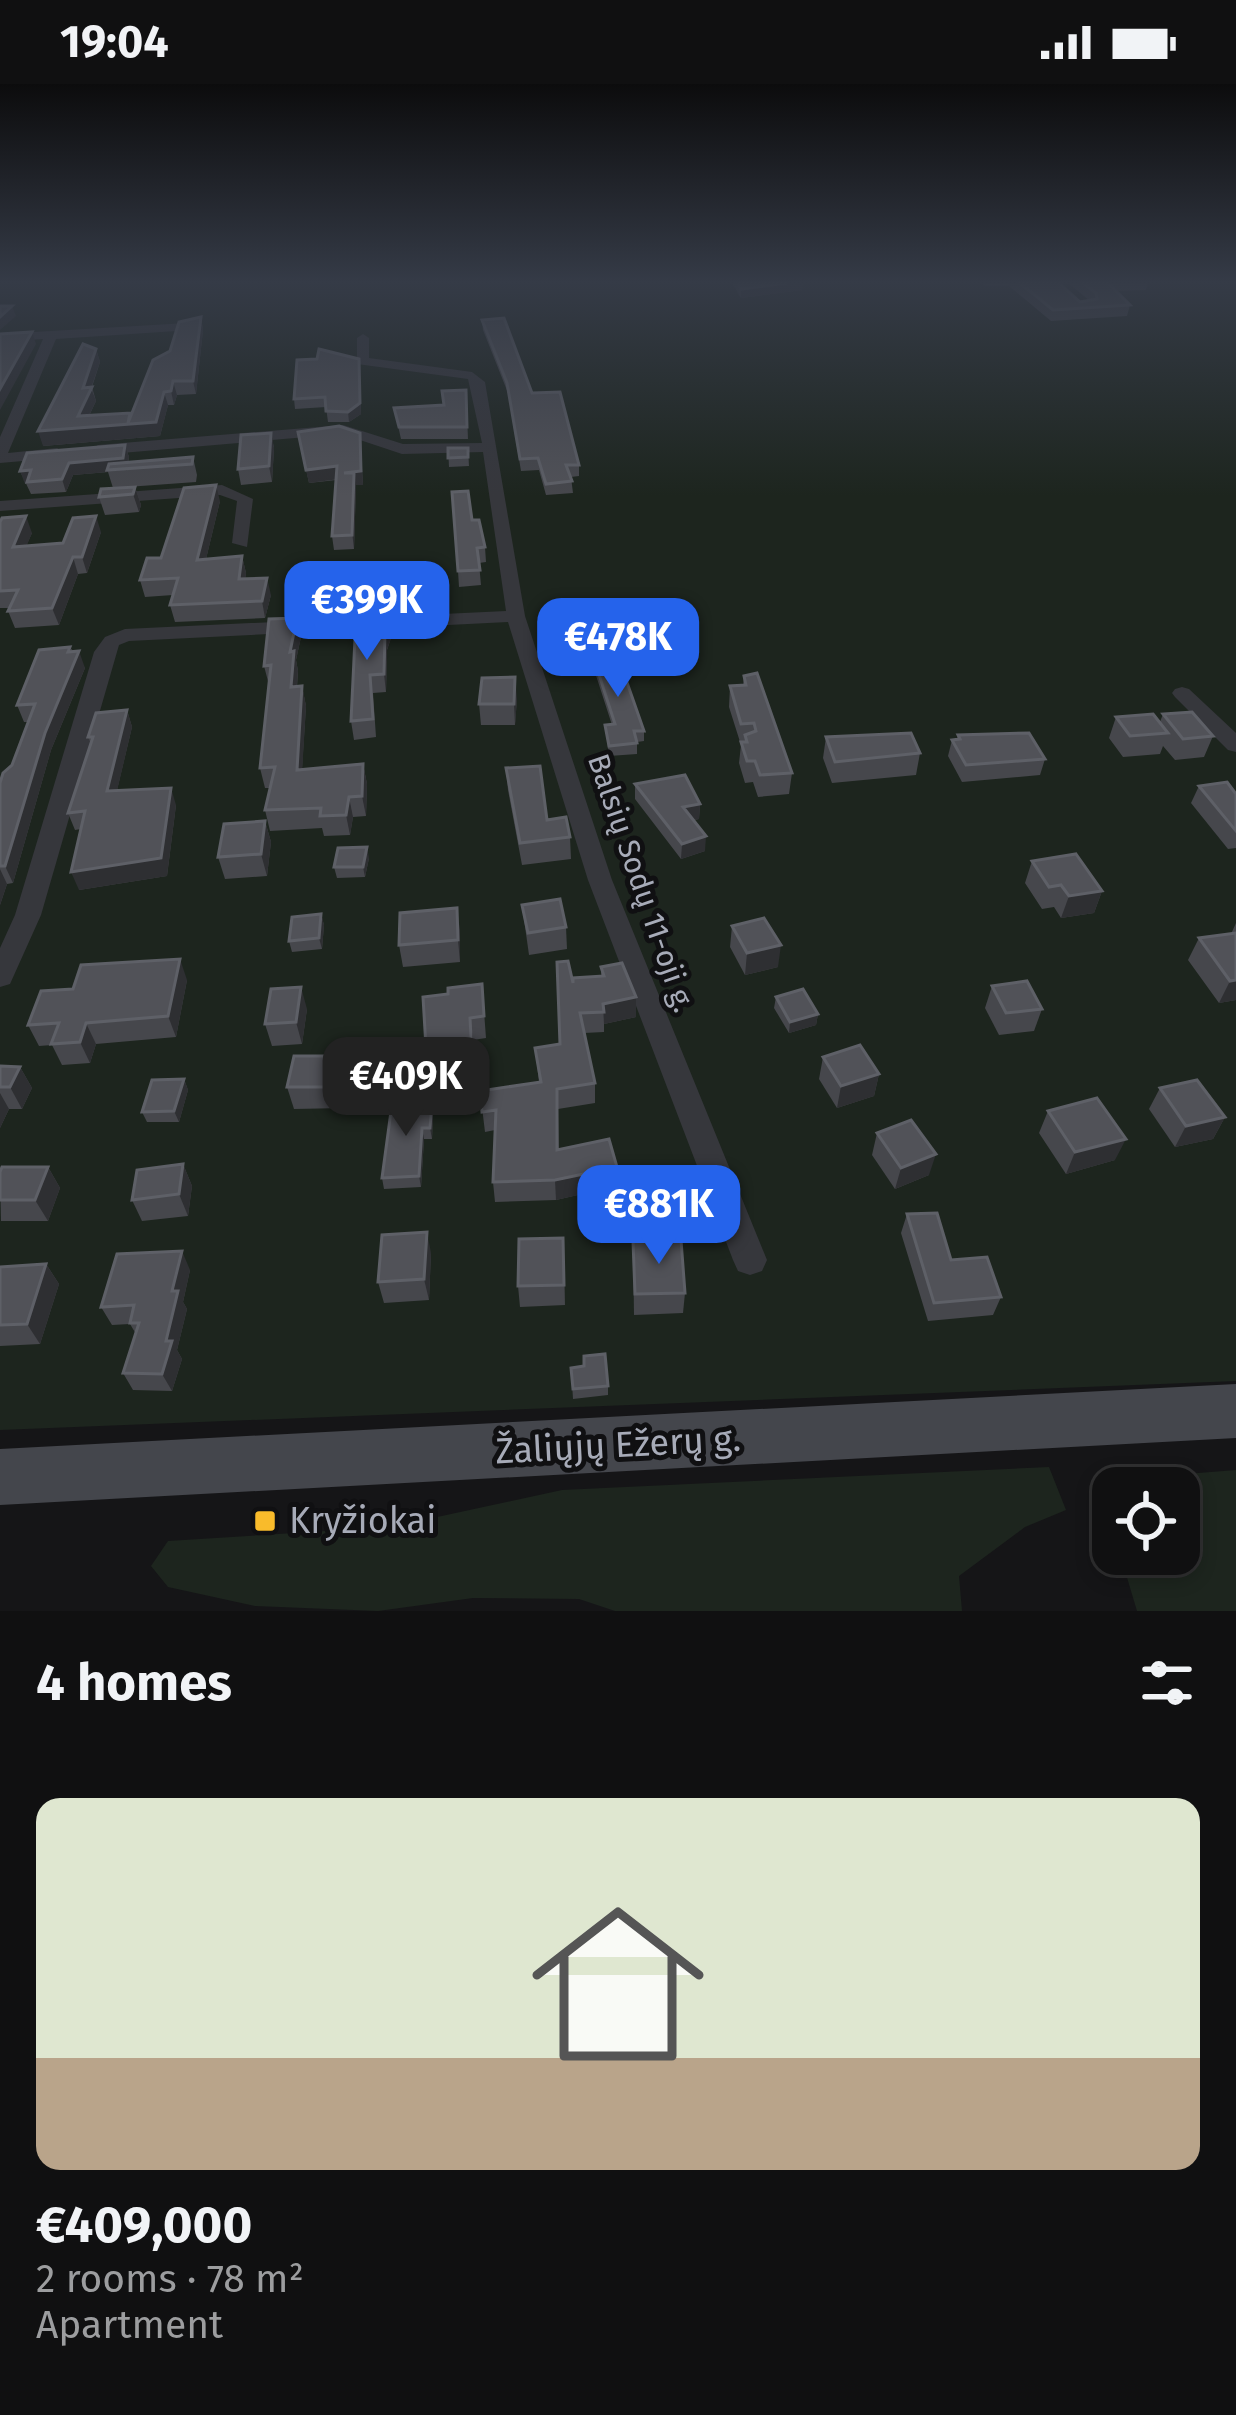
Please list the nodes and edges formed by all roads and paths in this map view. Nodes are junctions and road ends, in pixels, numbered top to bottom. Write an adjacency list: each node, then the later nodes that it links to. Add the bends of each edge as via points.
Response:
1 (43, 354): 6 (street)
2 (362, 354): 3 (street, Balsių Sodų 11-oji g., via 362,361 472,376)
3 (490, 447): 4 (street, via 402,448 343,429); 9 (street, Balsių Sodų 11-oji g.)
4 (89, 451)
5 (67, 452): 6 (street)
6 (0, 456)
7 (0, 506): 8 (street, via 222,490 245,499)
8 (242, 543)
9 (516, 616): 12 (street, via 125,634 112,641 28,915); 13 (street, Balsių Sodų 11-oji g., via 600,880)
10 (1182, 693): 11 (street)
11 (1236, 745)
12 (0, 977)
13 (750, 1260)
14 (1236, 1411): 15 (main road, Žaliųjų Ežerų g.)
15 (0, 1478)

